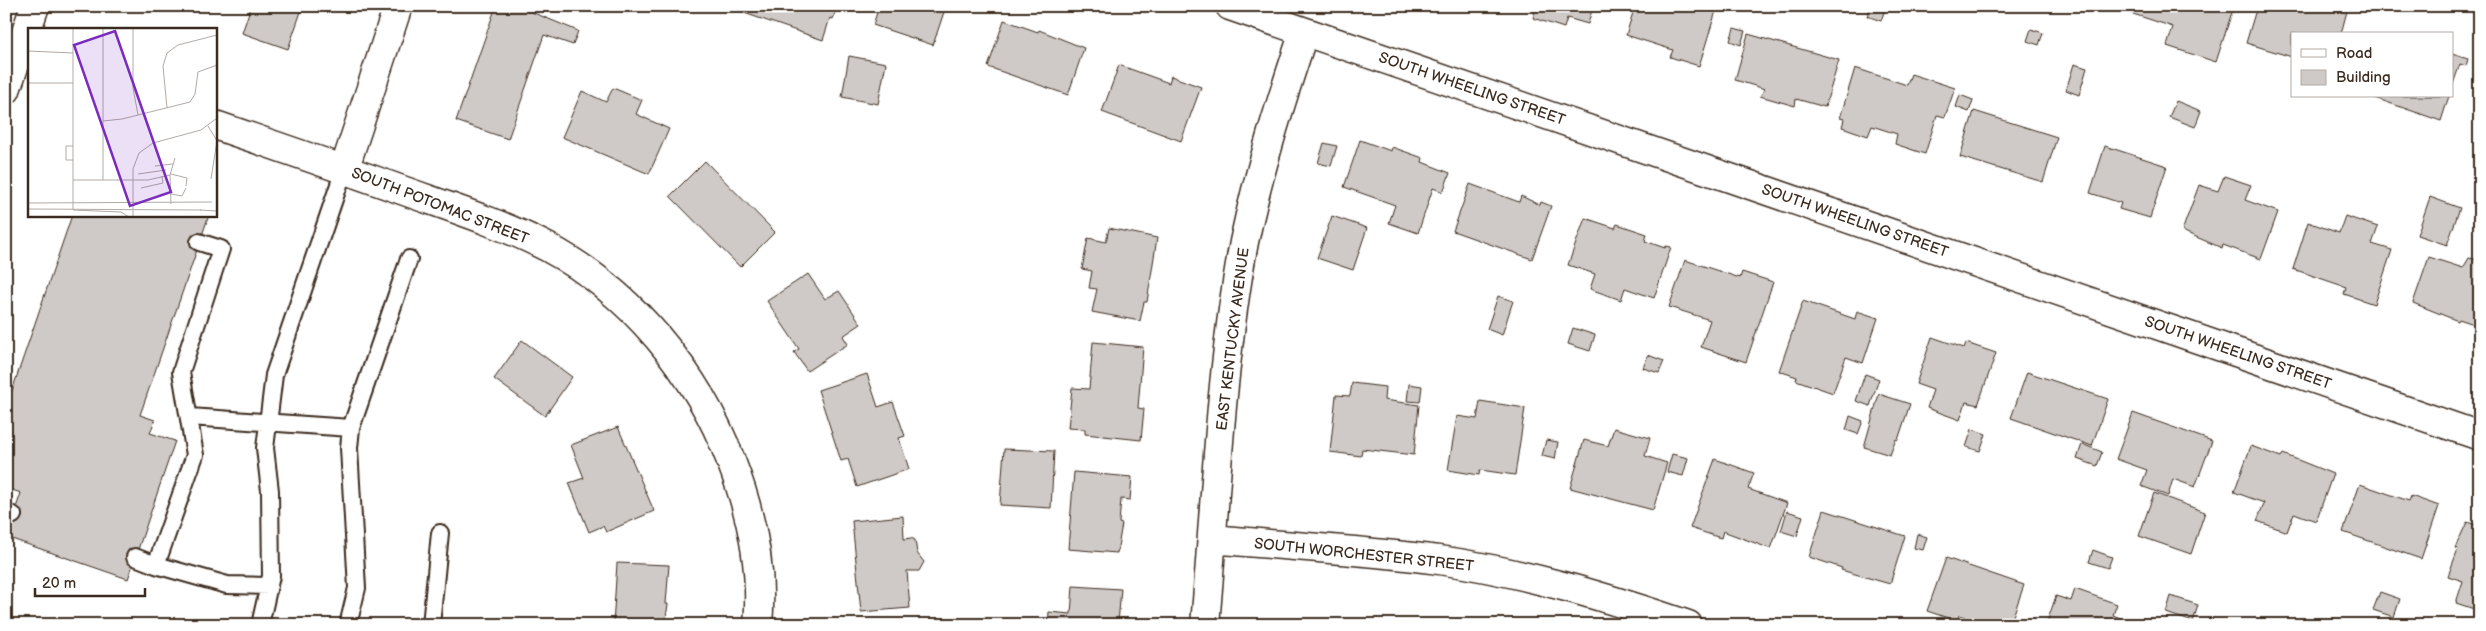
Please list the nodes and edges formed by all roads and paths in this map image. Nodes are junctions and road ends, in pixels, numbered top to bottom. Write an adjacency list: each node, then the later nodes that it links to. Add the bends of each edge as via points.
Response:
1 (35, 6): 5 (street)
2 (398, 6): 8 (street)
3 (1230, 6): 4 (street, SOUTH WHEELING STREET)
4 (1304, 32): 14 (street, SOUTH WHEELING STREET); 16 (street, EAST KENTUCKY AVENUE, via 1275,119 1244,242 1227,367)
5 (18, 55): 6 (street)
6 (6, 90)
7 (216, 125): 8 (street, SOUTH POTOMAC STREET)
8 (344, 170): 12 (lane, via 274,375); 23 (street, SOUTH POTOMAC STREET, via 489,221 548,248 601,283 649,326 689,377 721,433 743,493 756,556)
9 (199, 242): 11 (lane, via 221,249 181,372)
10 (409, 259): 13 (lane)
11 (190, 417): 12 (lane); 18 (lane, via 195,455)
12 (268, 420): 13 (lane); 19 (lane, via 265,448 272,538)
13 (352, 428): 21 (lane, via 349,448 357,588)
14 (2480, 436)
15 (440, 533): 22 (lane)
16 (1212, 539): 24 (street, EAST KENTUCKY AVENUE); 25 (street, SOUTH WORCHESTER STREET, via 1438,560 1497,570 1612,599)
17 (136, 557): 18 (lane)
18 (156, 565): 19 (lane, via 226,585)
19 (269, 586): 20 (lane)
20 (260, 625)
21 (348, 625)
22 (430, 625)
23 (758, 625)
24 (1205, 625)
25 (1688, 625)

